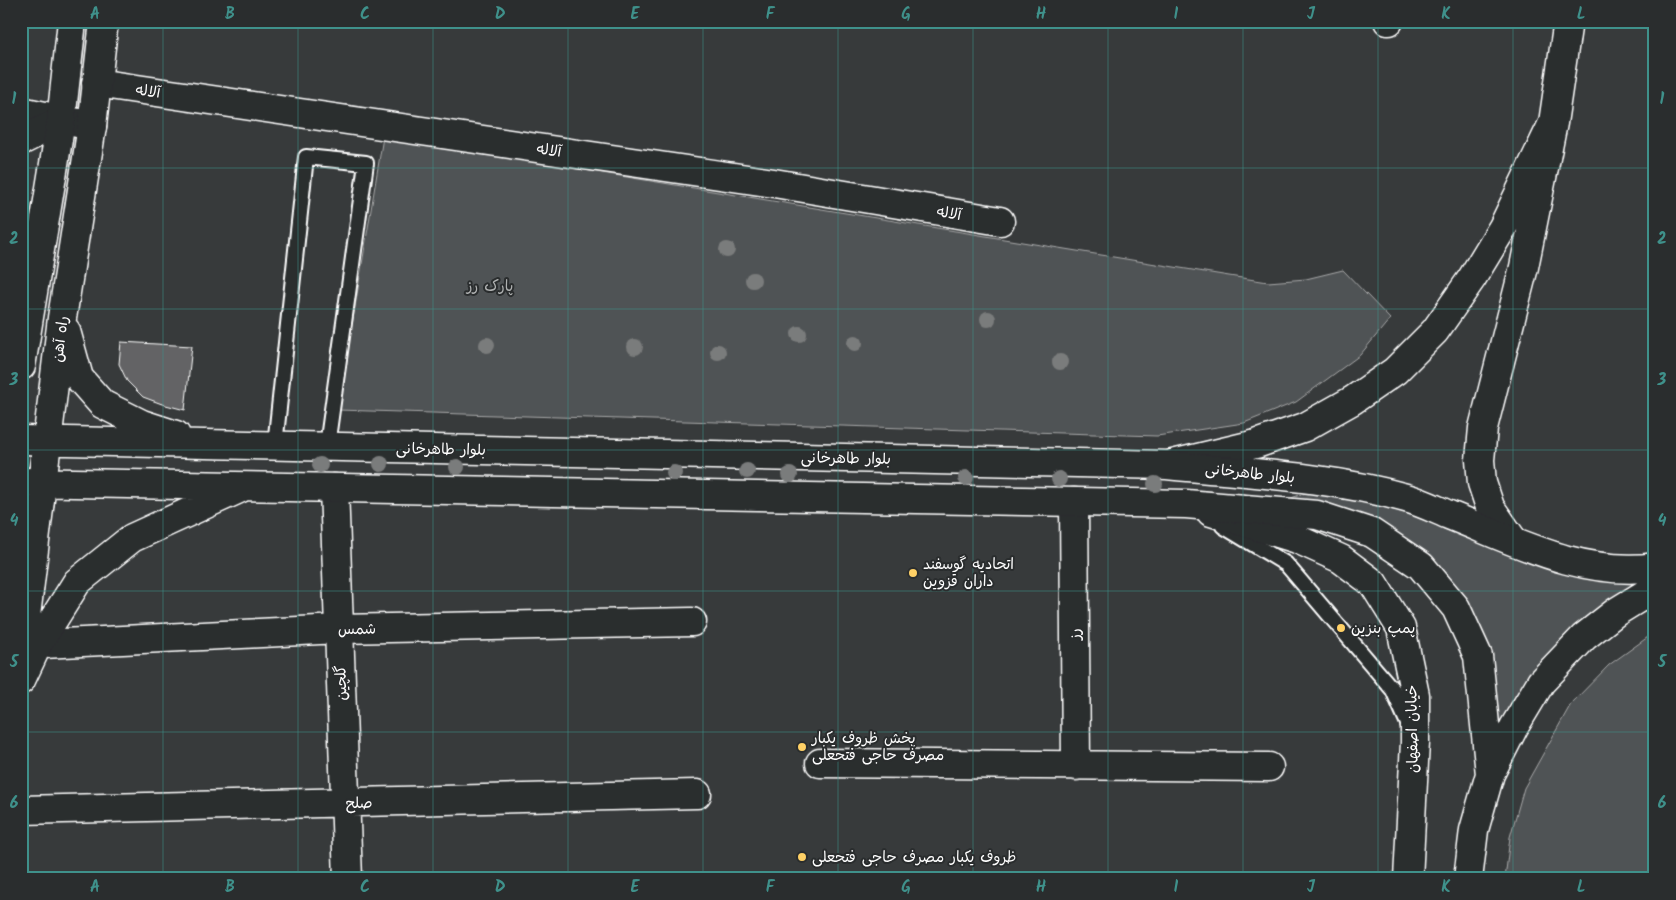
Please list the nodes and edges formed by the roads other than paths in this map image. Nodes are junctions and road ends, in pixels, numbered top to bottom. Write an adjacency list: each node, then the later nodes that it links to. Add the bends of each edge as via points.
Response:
1 (72, 21): 6 (main road)
2 (104, 21): 4 (main road, راه آهن)
3 (1568, 21): 7 (main road)
4 (96, 83): 8 (main road, راه آهن); 10 (main road, آلاله, via 765,182)
5 (21, 111): 6 (main road)
6 (61, 120): 8 (main road); 9 (main road); 12 (main road)
7 (1554, 123): 19 (main road, via 1503,227 1472,278 1435,331 1395,371 1305,427 1256,444); 27 (main road, via 1524,267 1483,428 1482,484 1490,507)
8 (92, 126): 11 (main road, راه آهن)
9 (21, 141)
10 (1000, 221)
11 (62, 318): 13 (main road, راه آهن); 15 (main road, via 79,378 102,404 142,424)
12 (21, 366)
13 (34, 440): 14 (main road, بلوار طاهرخانی); 20 (main road, راه آهن)
14 (124, 441): 15 (main road, بلوار طاهرخانی); 21 (main road, via 113,447 107,458 108,470 116,480)
15 (199, 443): 16 (main road, بلوار طاهرخانی)
16 (275, 445): 17 (main road, بلوار طاهرخانی); 17 (lane, via 306,157 366,163)
17 (327, 446): 18 (main road, بلوار طاهرخانی)
18 (704, 454): 19 (main road, بلوار طاهرخانی); 24 (main road)
19 (1167, 465): 27 (main road, بلوار طاهرخانی, via 1335,482 1372,489 1408,499)
20 (32, 482): 21 (main road); 32 (main road, راه آهن)
21 (128, 484): 22 (main road)
22 (245, 486): 23 (main road); 32 (main road, via 132,538 77,582)
23 (334, 488): 24 (main road); 31 (main road, گلچین)
24 (703, 494): 25 (main road)
25 (1074, 502): 26 (main road); 36 (main road, رز)
26 (1186, 504): 34 (lane, via 1286,564 1393,690); 34 (main road, خیابان اصفهان, via 1297,539 1341,559 1373,583 1401,628 1415,695); 38 (main road, via 1317,515 1372,533 1421,566 1456,608 1478,656)
27 (1513, 540): 28 (main road, بلوار طاهرخانی, via 1564,560 1606,568)
28 (1655, 567)
29 (1655, 588): 38 (main road, via 1584,637 1542,682)
30 (692, 622): 31 (main road, شمس)
31 (339, 629): 32 (main road, شمس); 40 (main road, گلچین)
32 (27, 649): 33 (main road)
33 (21, 680)
34 (1415, 742): 43 (main road, خیابان اصفهان)
35 (820, 763): 36 (main road)
36 (1076, 766): 37 (main road)
37 (1269, 768)
38 (1490, 774): 44 (main road, via 1474,830)
39 (697, 794): 40 (main road, صلح)
40 (345, 803): 41 (main road, صلح); 42 (main road, گلچین)
41 (21, 810)
42 (348, 879)
43 (1408, 879)
44 (1468, 879)

